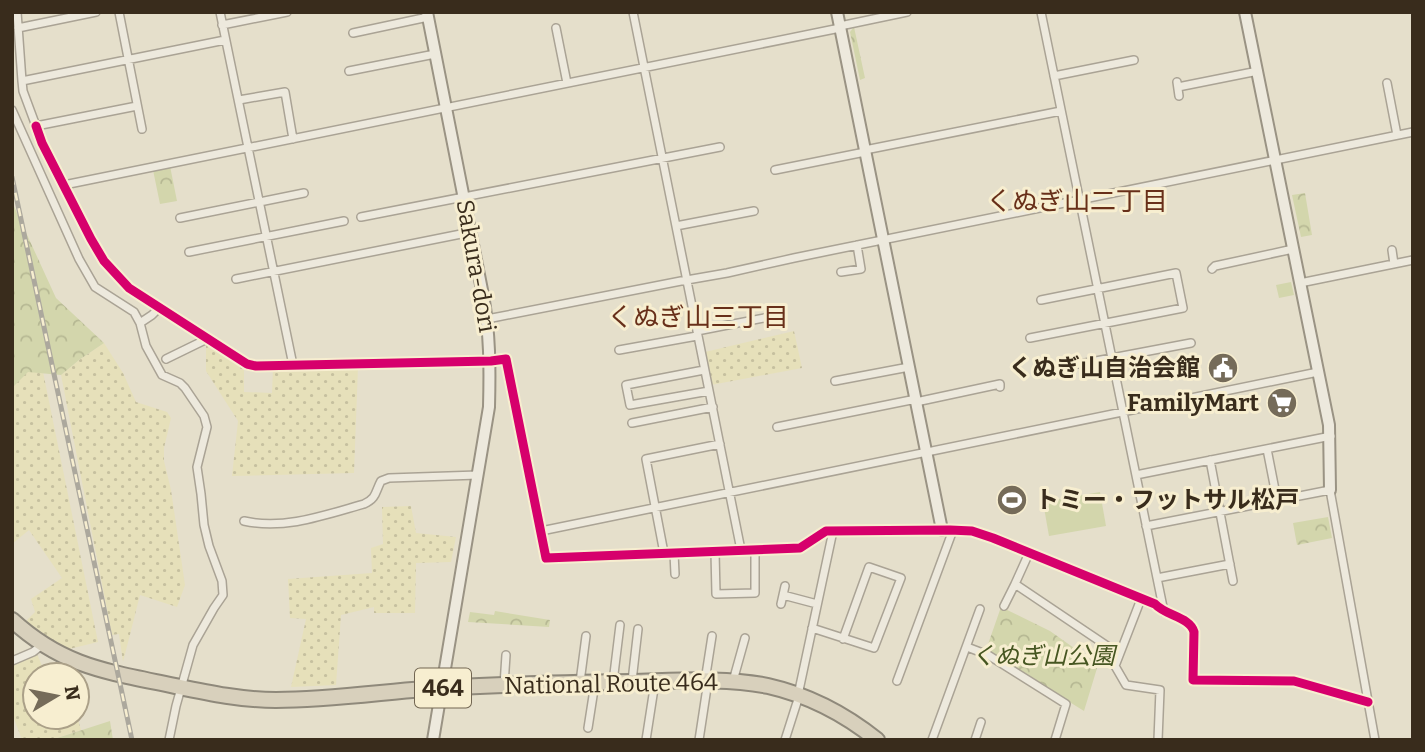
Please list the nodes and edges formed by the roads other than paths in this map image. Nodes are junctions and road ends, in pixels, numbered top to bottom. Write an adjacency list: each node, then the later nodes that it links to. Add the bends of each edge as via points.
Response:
1 (17, 12): 15 (street)
2 (96, 12): 15 (street)
3 (119, 12): 20 (street)
4 (220, 12): 13 (street)
5 (287, 12): 13 (street)
6 (837, 12): 14 (street)
7 (907, 12): 12 (street)
8 (1041, 12): 25 (street)
9 (1245, 12): 24 (street)
10 (635, 13): 22 (street)
11 (427, 15): 17 (street); 19 (street, Sakura-dori)
12 (875, 16): 14 (street)
13 (222, 25): 18 (street)
14 (840, 27): 22 (street); 42 (street)
15 (18, 28): 26 (street)
16 (556, 28): 27 (street)
17 (353, 33)
18 (225, 40): 20 (street); 30 (street)
19 (435, 54): 23 (street); 32 (street, Sakura-dori)
20 (128, 60): 26 (street); 31 (street)
21 (1134, 60): 25 (street)
22 (643, 68): 27 (street); 43 (street)
23 (349, 71)
24 (1258, 71): 29 (street); 44 (street)
25 (1054, 76): 34 (street)
26 (22, 81): 35 (street)
27 (567, 83): 32 (street)
28 (1387, 83): 38 (street)
29 (1178, 88)
30 (239, 100): 39 (street, via 285,92); 41 (street)
31 (137, 106): 35 (street); 36 (street)
32 (446, 108): 39 (street); 48 (street, Sakura-dori)
33 (12, 110): 76 (street, via 94,286 134,312)
34 (1061, 111): 42 (street); 49 (street)
35 (36, 126): 46 (street)
36 (142, 129)
37 (1413, 132): 38 (street)
38 (1397, 135): 44 (street)
39 (293, 139): 41 (street)
40 (720, 147): 43 (street)
41 (249, 148): 46 (street); 50 (street)
42 (865, 151): 45 (street); 58 (street)
43 (662, 158): 48 (street); 55 (street)
44 (1275, 160): 49 (street); 60 (street)
45 (775, 170)
46 (64, 185): 73 (street, via 104,261 129,288)
47 (304, 193): 50 (street)
48 (464, 197): 52 (street); 56 (street, Sakura-dori)
49 (1080, 200): 58 (street); 71 (street)
50 (260, 202): 53 (street); 57 (street)
51 (754, 211): 55 (street)
52 (361, 217)
53 (180, 218)
54 (344, 221): 57 (street)
55 (676, 226): 69 (street)
56 (471, 232): 66 (street); 75 (street, Sakura-dori)
57 (267, 236): 62 (street); 66 (street)
58 (883, 240): 59 (street); 88 (street)
59 (857, 245): 67 (street, via 861,269); 69 (street)
60 (1293, 249): 65 (street); 70 (street)
61 (1392, 250): 64 (street)
62 (189, 252)
63 (1413, 260): 64 (street)
64 (1394, 264): 70 (street)
65 (1212, 268)
66 (274, 271): 68 (street); 87 (street)
67 (841, 272)
68 (236, 279)
69 (687, 281): 75 (street); 78 (street)
70 (1300, 283): 90 (street)
71 (1099, 289): 72 (street); 77 (street); 77 (street, via 1176,273 1183,308)
72 (1041, 300)
73 (159, 308): 76 (street); 80 (street)
74 (772, 318): 78 (street)
75 (488, 320): 85 (street, Sakura-dori)
76 (140, 323): 155 (street, via 162,375 185,388 207,427 197,467 204,525 223,595 194,645)
77 (1106, 324): 79 (street); 83 (street)
78 (697, 333): 82 (street); 89 (street)
79 (1030, 338)
80 (207, 339): 84 (street); 87 (street, via 247,364)
81 (1191, 343): 83 (street)
82 (619, 350)
83 (1112, 358): 86 (street); 96 (street)
84 (166, 359)
85 (491, 361): 87 (street); 104 (street, Sakura-dori); 114 (street, via 506,359)
86 (1080, 364)
87 (293, 365)
88 (909, 367): 91 (street); 94 (street)
89 (704, 370): 93 (street); 93 (street, via 626,385 630,405)
90 (1318, 372): 96 (street); 99 (street)
91 (835, 381)
92 (1000, 387): 94 (street)
93 (709, 391): 95 (street)
94 (916, 400): 98 (street); 102 (street)
95 (713, 407): 97 (street); 100 (street)
96 (1123, 413): 102 (street); 105 (street)
97 (632, 424)
98 (777, 426)
99 (1331, 436): 101 (street); 106 (street)
100 (720, 444): 107 (street); 109 (street, via 646,459)
101 (1267, 449): 103 (street); 108 (street)
102 (927, 453): 107 (street); 113 (street)
103 (1210, 460): 105 (street); 110 (street)
104 (478, 475): 111 (street, via 388,478 364,504 293,523); 156 (street, Sakura-dori)
105 (1136, 475): 112 (street)
106 (1329, 490): 108 (street); 158 (street)
107 (730, 493): 109 (street); 116 (street)
108 (1277, 500): 110 (street)
109 (656, 508): 114 (street); 120 (street)
110 (1220, 512): 112 (street); 122 (street)
111 (244, 521)
112 (1146, 526): 124 (street)
113 (948, 530): 115 (street); 121 (street, via 972,531); 147 (street)
114 (541, 531): 120 (street, via 545,558)
115 (833, 531): 117 (street, via 800,548); 129 (street)
116 (741, 550): 117 (street); 119 (street)
117 (755, 551): 119 (street, via 755,593 716,594)
118 (674, 552): 119 (street); 120 (street); 123 (street)
119 (715, 552)
120 (664, 553)
121 (1029, 553): 126 (street); 128 (street)
122 (1230, 564): 124 (street); 125 (street)
123 (675, 575)
124 (1157, 578): 132 (street)
125 (1233, 581)
126 (1015, 584): 130 (street); 143 (street)
127 (785, 586): 129 (street, via 782,600)
128 (1142, 599): 132 (street); 143 (street)
129 (817, 604): 135 (street)
130 (1004, 606)
131 (980, 609): 142 (street)
132 (1164, 612): 158 (street, via 1194,628 1193,680 1294,681)
133 (12, 620): 141 (highway, National Route 464 / 464)
134 (620, 625): 148 (street)
135 (812, 628): 139 (street); 157 (street)
136 (638, 629): 149 (street)
137 (712, 636): 146 (street)
138 (745, 638): 151 (street)
139 (843, 639): 139 (street, via 874,648 901,578 869,567)
140 (576, 643): 152 (street, via 586,640)
141 (42, 645): 145 (street); 155 (highway, National Route 464 / 464, via 90,667)
142 (967, 648): 167 (street); 169 (street, via 988,655 1066,704)
143 (1119, 654): 170 (street, via 1115,666 1126,685 1160,690)
144 (506, 655): 154 (street)
145 (12, 661)
146 (707, 681): 150 (highway, National Route 464 / 464); 151 (highway, National Route 464 / 464); 164 (street)
147 (897, 681)
148 (613, 682): 149 (highway, National Route 464 / 464); 153 (highway, National Route 464 / 464)
149 (632, 682): 150 (highway, National Route 464 / 464)
150 (655, 682): 163 (street)
151 (733, 682): 157 (highway, National Route 464 / 464)
152 (580, 683): 153 (highway, National Route 464 / 464); 154 (highway, National Route 464 / 464)
153 (596, 683): 160 (street)
154 (504, 685): 156 (highway, National Route 464 / 464)
155 (182, 687): 156 (highway, National Route 464 / 464, via 277,700); 161 (street)
156 (442, 688): 162 (street, Sakura-dori)
157 (798, 696): 165 (street); 166 (highway, National Route 464 / 464, via 828,708)
158 (1368, 702): 171 (street)
159 (981, 722): 168 (street)
160 (588, 728)
161 (169, 740)
162 (433, 740)
163 (646, 740)
164 (699, 740)
165 (785, 740)
166 (877, 740)
167 (932, 740)
168 (975, 740)
169 (1055, 740)
170 (1158, 740)
171 (1374, 740)

